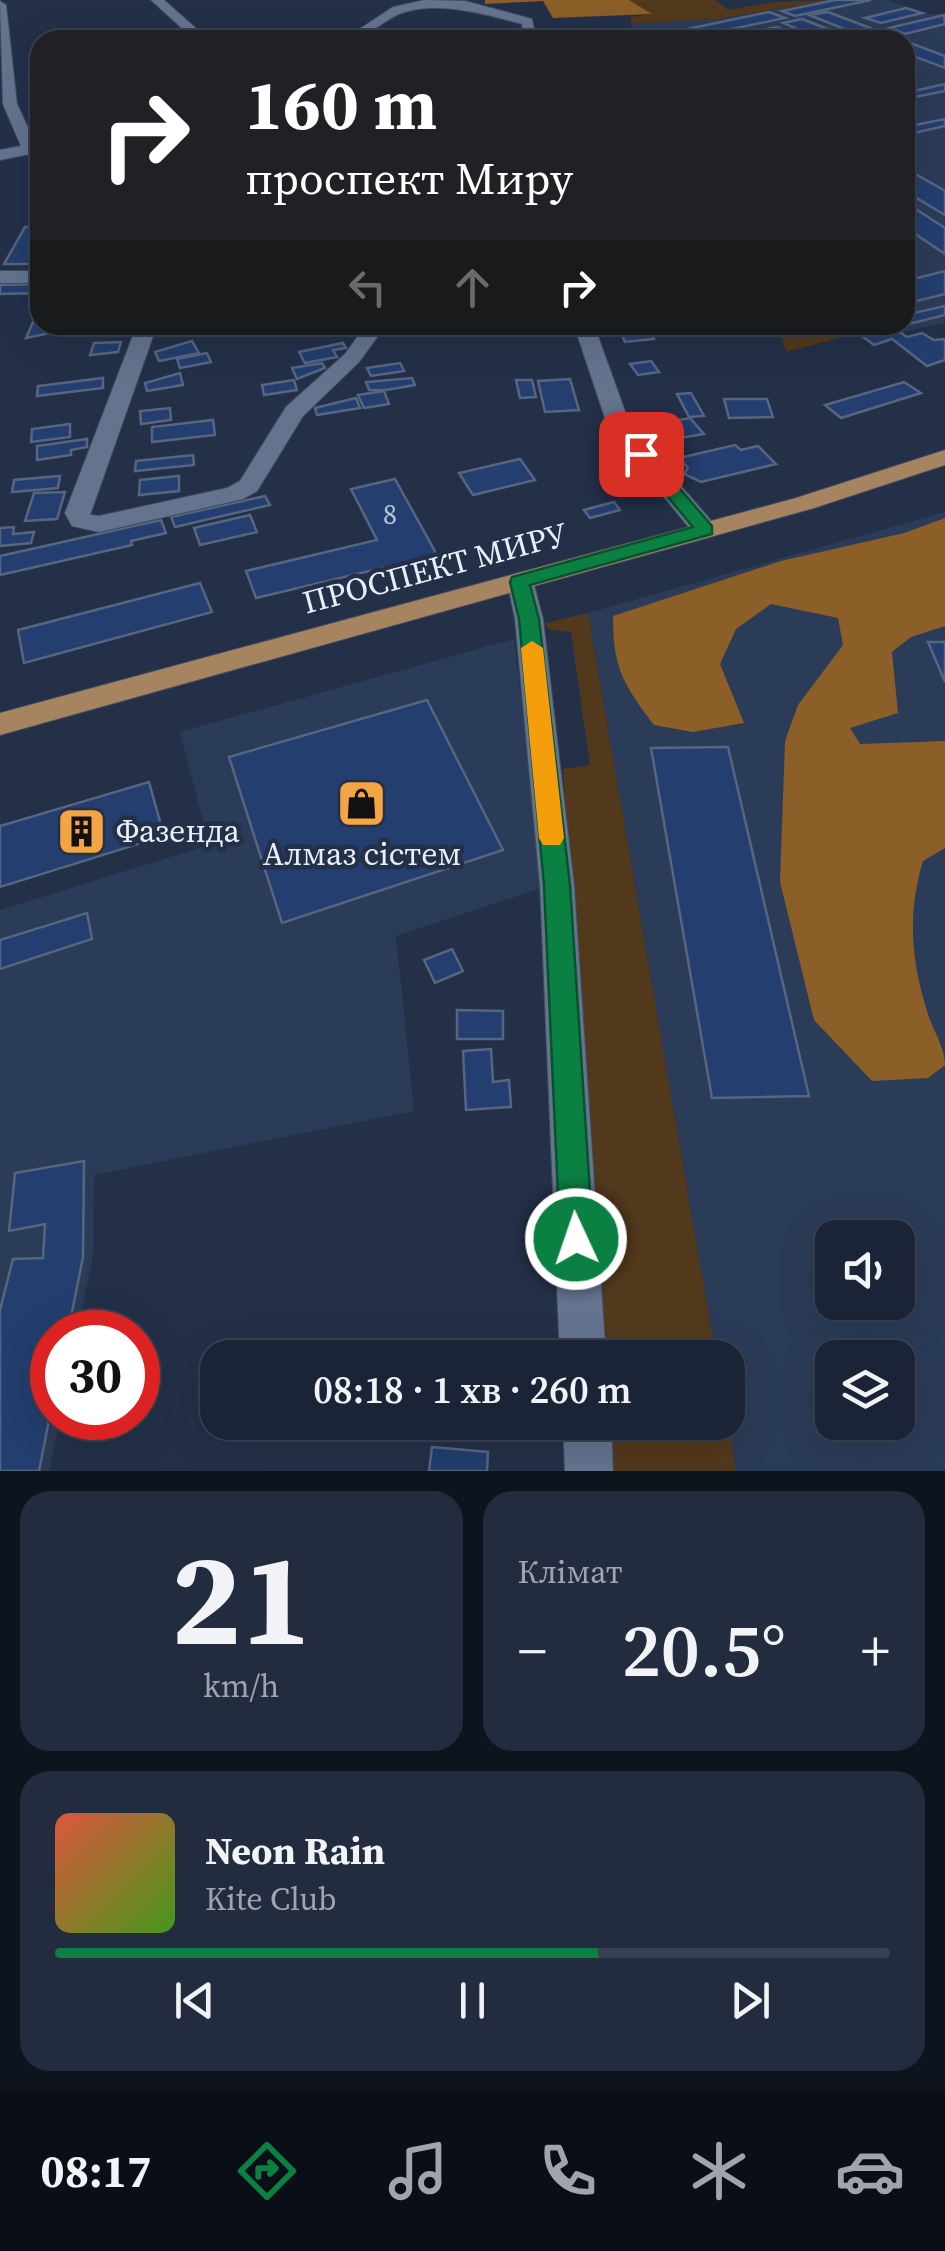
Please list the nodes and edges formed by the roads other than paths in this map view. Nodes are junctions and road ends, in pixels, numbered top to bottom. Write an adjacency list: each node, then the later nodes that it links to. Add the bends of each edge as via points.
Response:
1 (157, 0): 4 (street)
2 (403, 3): 5 (street); 6 (street, via 454,3 528,22)
3 (0, 5): 7 (street, via 10,104)
4 (191, 30)
5 (364, 30)
6 (529, 30)
7 (30, 139)
8 (30, 149): 9 (street)
9 (0, 155)
10 (30, 277): 11 (street)
11 (0, 278)
12 (143, 335): 13 (street, via 77,512 81,521 99,524 248,486 294,412)
13 (369, 335)
14 (587, 335): 16 (street, via 620,430)
15 (945, 458): 16 (main road, ПРОСПЕКТ МИРУ)
16 (706, 530): 17 (main road, ПРОСПЕКТ МИРУ)
17 (520, 582): 18 (main road, ПРОСПЕКТ МИРУ); 19 (street, via 557,885)
18 (0, 724)
19 (582, 1340)
20 (588, 1440): 21 (street)
21 (589, 1471)

